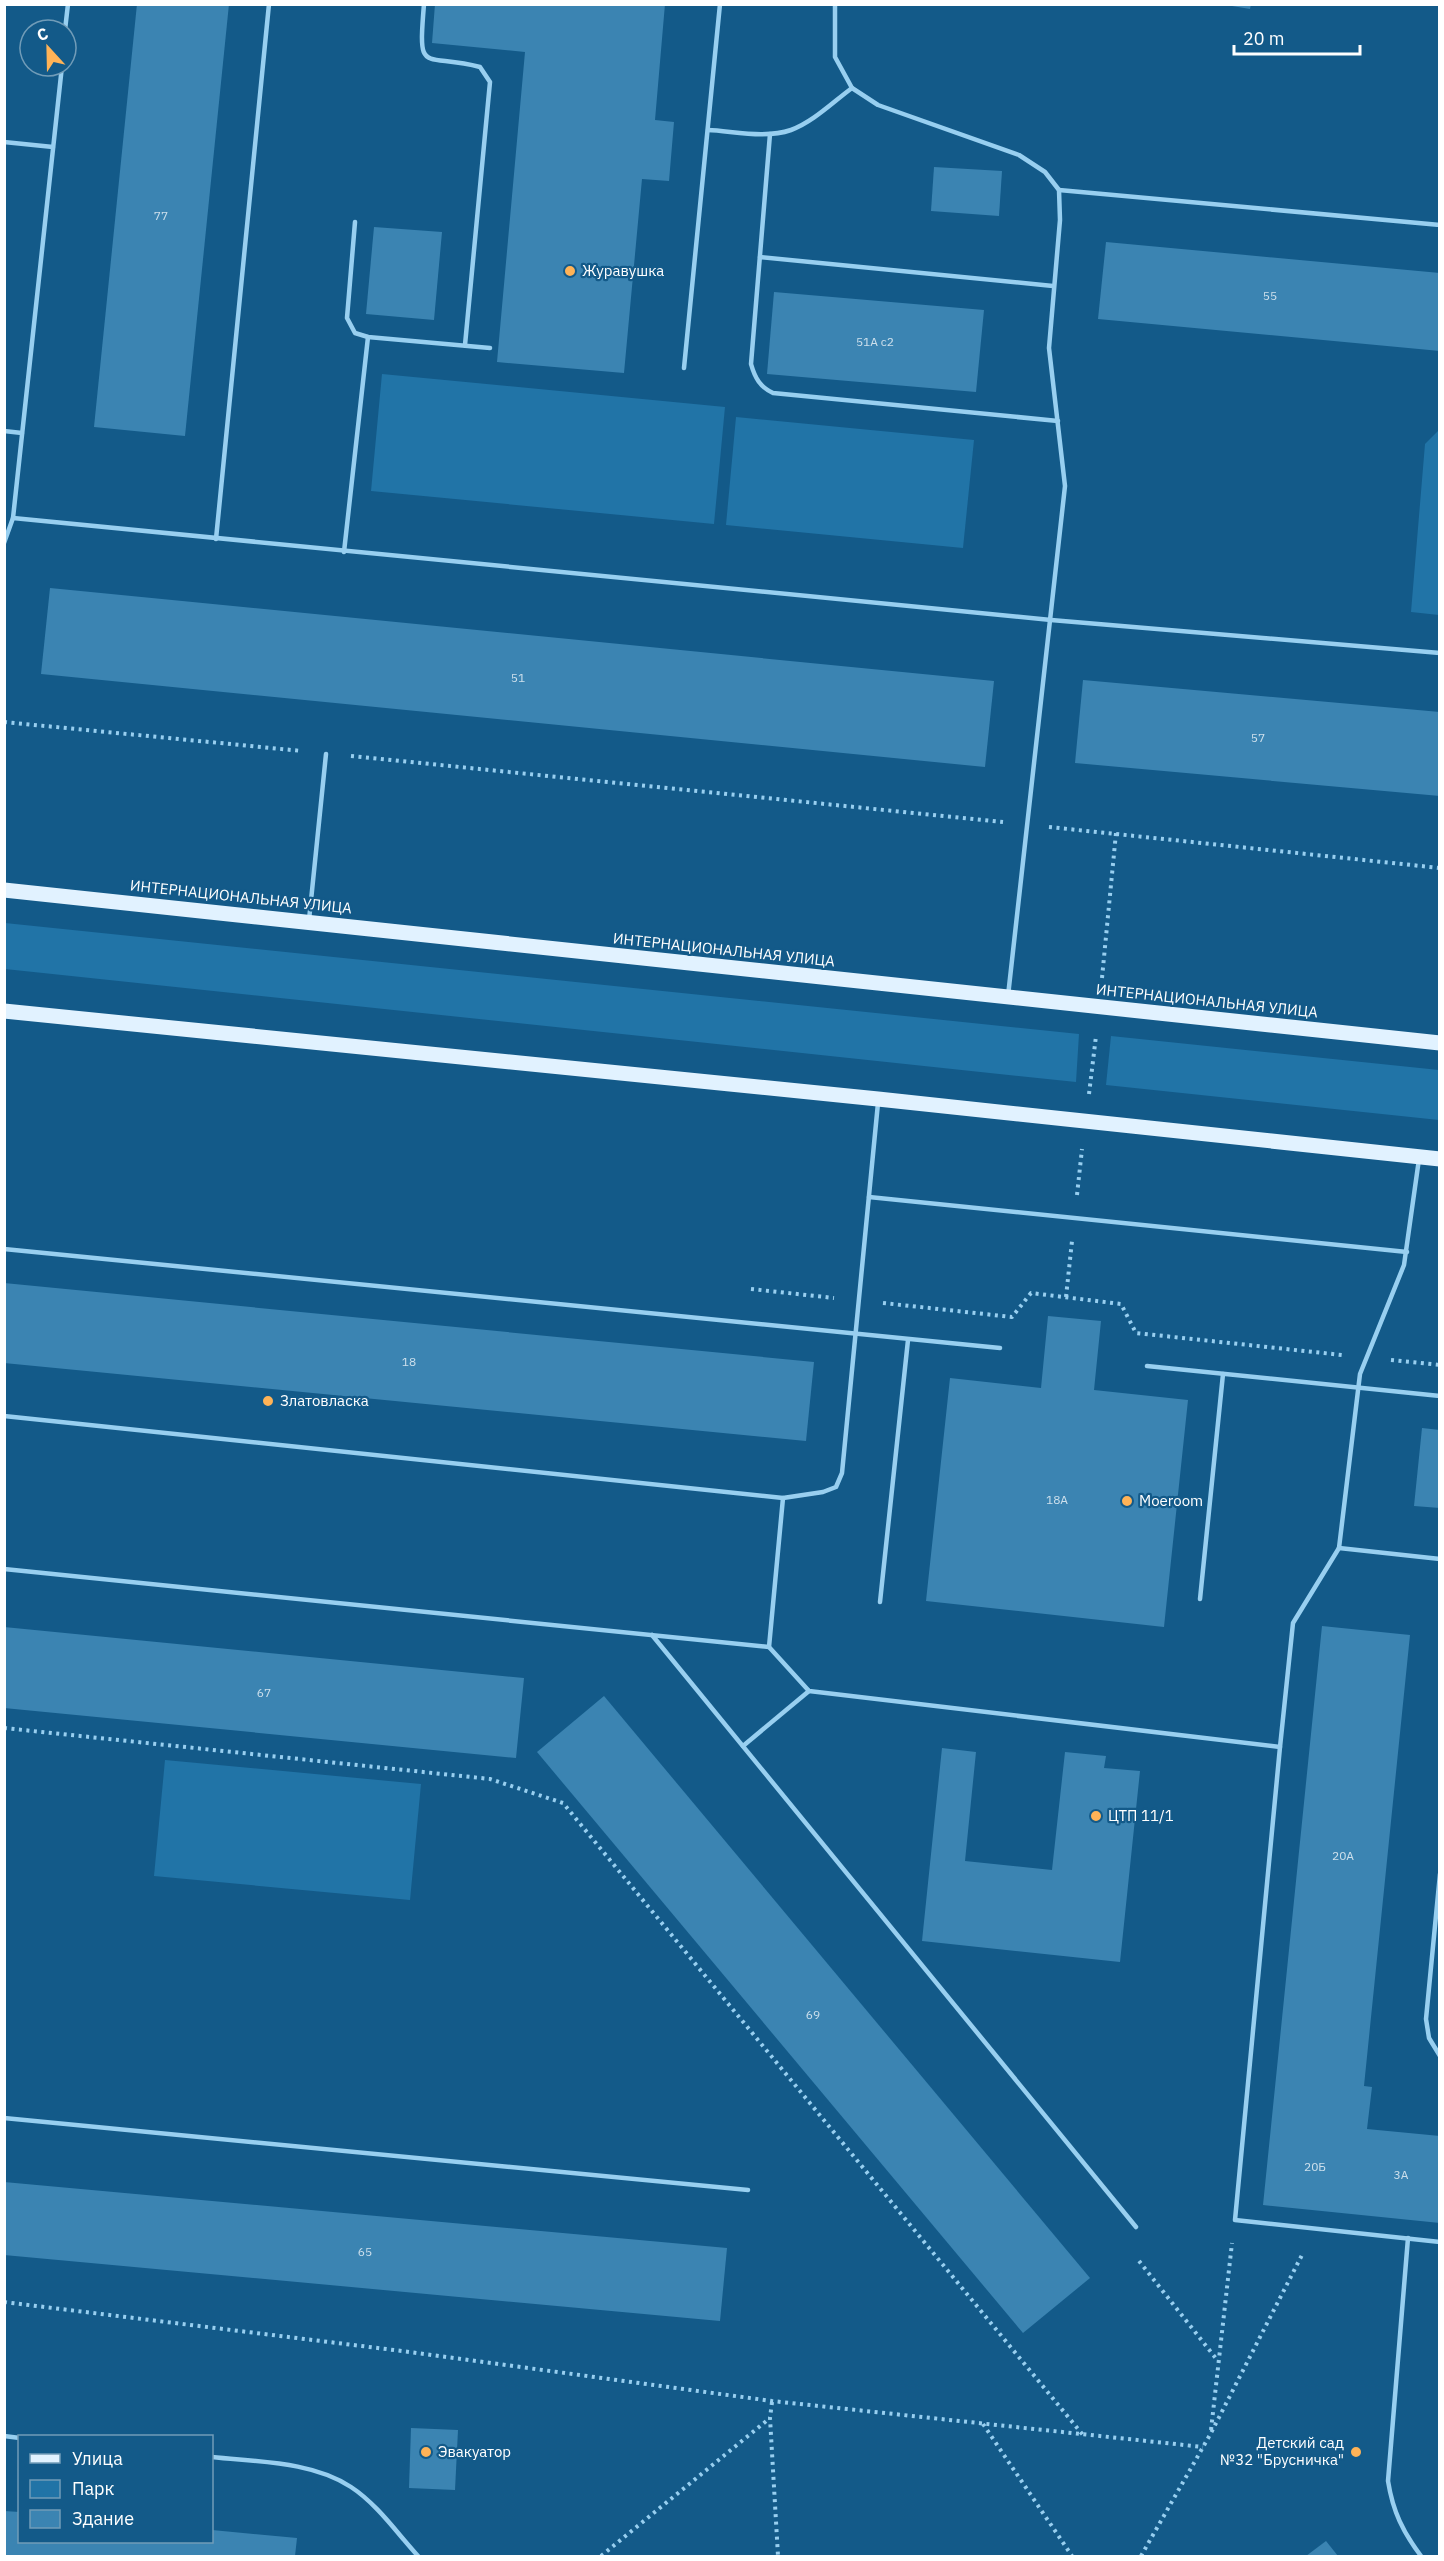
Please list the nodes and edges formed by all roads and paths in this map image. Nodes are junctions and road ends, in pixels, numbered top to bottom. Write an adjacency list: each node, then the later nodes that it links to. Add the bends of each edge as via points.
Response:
1 (269, 4): 24 (lane)
2 (424, 4): 17 (lane, via 423,54 430,60 480,67 490,82)
3 (720, 4): 7 (lane)
4 (835, 4): 6 (lane, via 835,57)
5 (61, 78): 10 (lane)
6 (852, 88): 8 (lane, via 806,122); 11 (lane, via 878,105 1019,155 1045,172)
7 (708, 130): 8 (lane); 19 (lane)
8 (770, 134): 14 (lane)
9 (4, 142): 10 (lane)
10 (53, 147): 22 (lane)
11 (1059, 190): 13 (lane); 15 (lane)
12 (355, 222): 16 (lane, via 347,318 356,333)
13 (1440, 225)
14 (760, 257): 15 (lane); 20 (lane, via 751,364 764,389 773,393)
15 (1053, 286): 20 (lane, via 1049,348)
16 (368, 337): 17 (lane); 26 (lane)
17 (465, 345): 18 (lane)
18 (490, 348)
19 (684, 368)
20 (1058, 421): 27 (lane, via 1065,486)
21 (4, 431): 22 (lane)
22 (22, 433): 23 (lane)
23 (13, 518): 24 (lane); 25 (lane)
24 (216, 539): 26 (lane)
25 (4, 543)
26 (344, 552): 27 (lane)
27 (1051, 620): 28 (lane); 31 (lane)
28 (1440, 653)
29 (4, 722): 30 (path)
30 (326, 754): 31 (path); 35 (lane)
31 (1029, 825): 32 (path); 36 (lane)
32 (1116, 833): 33 (path); 37 (path)
33 (1440, 868)
34 (4, 890): 35 (main road, ИНТЕРНАЦИОНАЛЬНАЯ УЛИЦА)
35 (309, 923): 36 (main road, ИНТЕРНАЦИОНАЛЬНАЯ УЛИЦА)
36 (1008, 998): 37 (main road, ИНТЕРНАЦИОНАЛЬНАЯ УЛИЦА)
37 (1099, 1008): 39 (main road, ИНТЕРНАЦИОНАЛЬНАЯ УЛИЦА); 41 (path)
38 (4, 1011): 40 (main road)
39 (1440, 1043)
40 (878, 1099): 41 (main road); 44 (lane)
41 (1086, 1121): 42 (main road); 45 (path)
42 (1419, 1157): 43 (main road); 47 (lane)
43 (1440, 1159)
44 (868, 1197): 45 (lane); 50 (lane)
45 (1074, 1218): 47 (lane); 49 (path)
46 (4, 1249): 51 (lane)
47 (1407, 1252): 54 (lane)
48 (751, 1289): 50 (path)
49 (1066, 1297): 50 (path, via 1031,1293 1012,1317); 54 (path, via 1121,1304 1136,1333)
50 (859, 1300): 51 (lane)
51 (856, 1334): 52 (lane); 61 (lane, via 842,1473 836,1487)
52 (908, 1340): 53 (lane); 66 (lane)
53 (1000, 1348)
54 (1368, 1357): 55 (path); 58 (lane)
55 (1440, 1365)
56 (1147, 1366): 57 (lane)
57 (1223, 1374): 58 (lane); 65 (lane)
58 (1358, 1388): 59 (lane); 62 (lane)
59 (1440, 1396)
60 (4, 1416): 61 (lane)
61 (783, 1498): 68 (lane)
62 (1339, 1548): 63 (lane); 72 (lane, via 1293,1623)
63 (1440, 1559)
64 (4, 1569): 67 (lane)
65 (1200, 1599)
66 (880, 1602)
67 (652, 1635): 68 (lane); 71 (lane)
68 (769, 1647): 69 (lane)
69 (809, 1691): 71 (lane); 72 (lane)
70 (4, 1728): 89 (path, via 490,1779 563,1803)
71 (742, 1746): 78 (lane)
72 (1280, 1747): 77 (lane)
73 (1440, 1874): 74 (lane, via 1426,2019 1429,2037)
74 (1440, 2056)
75 (4, 2118): 76 (lane)
76 (748, 2190)
77 (1235, 2220): 79 (lane); 84 (path)
78 (1136, 2227)
79 (1316, 2229): 80 (lane); 88 (path)
80 (1408, 2238): 81 (lane); 97 (lane, via 1388,2481 1402,2530)
81 (1440, 2242)
82 (1139, 2261): 84 (path)
83 (4, 2302): 85 (path)
84 (1218, 2362): 88 (path)
85 (772, 2401): 86 (path); 87 (path)
86 (770, 2418): 93 (path); 94 (path)
87 (983, 2424): 89 (path); 95 (path)
88 (1210, 2433): 90 (path)
89 (1083, 2435): 90 (path)
90 (1203, 2447): 96 (path)
91 (213, 2457): 92 (lane, via 320,2473 350,2486 378,2510)
92 (418, 2556)
93 (600, 2556)
94 (778, 2556)
95 (1072, 2556)
96 (1141, 2556)
97 (1421, 2556)

